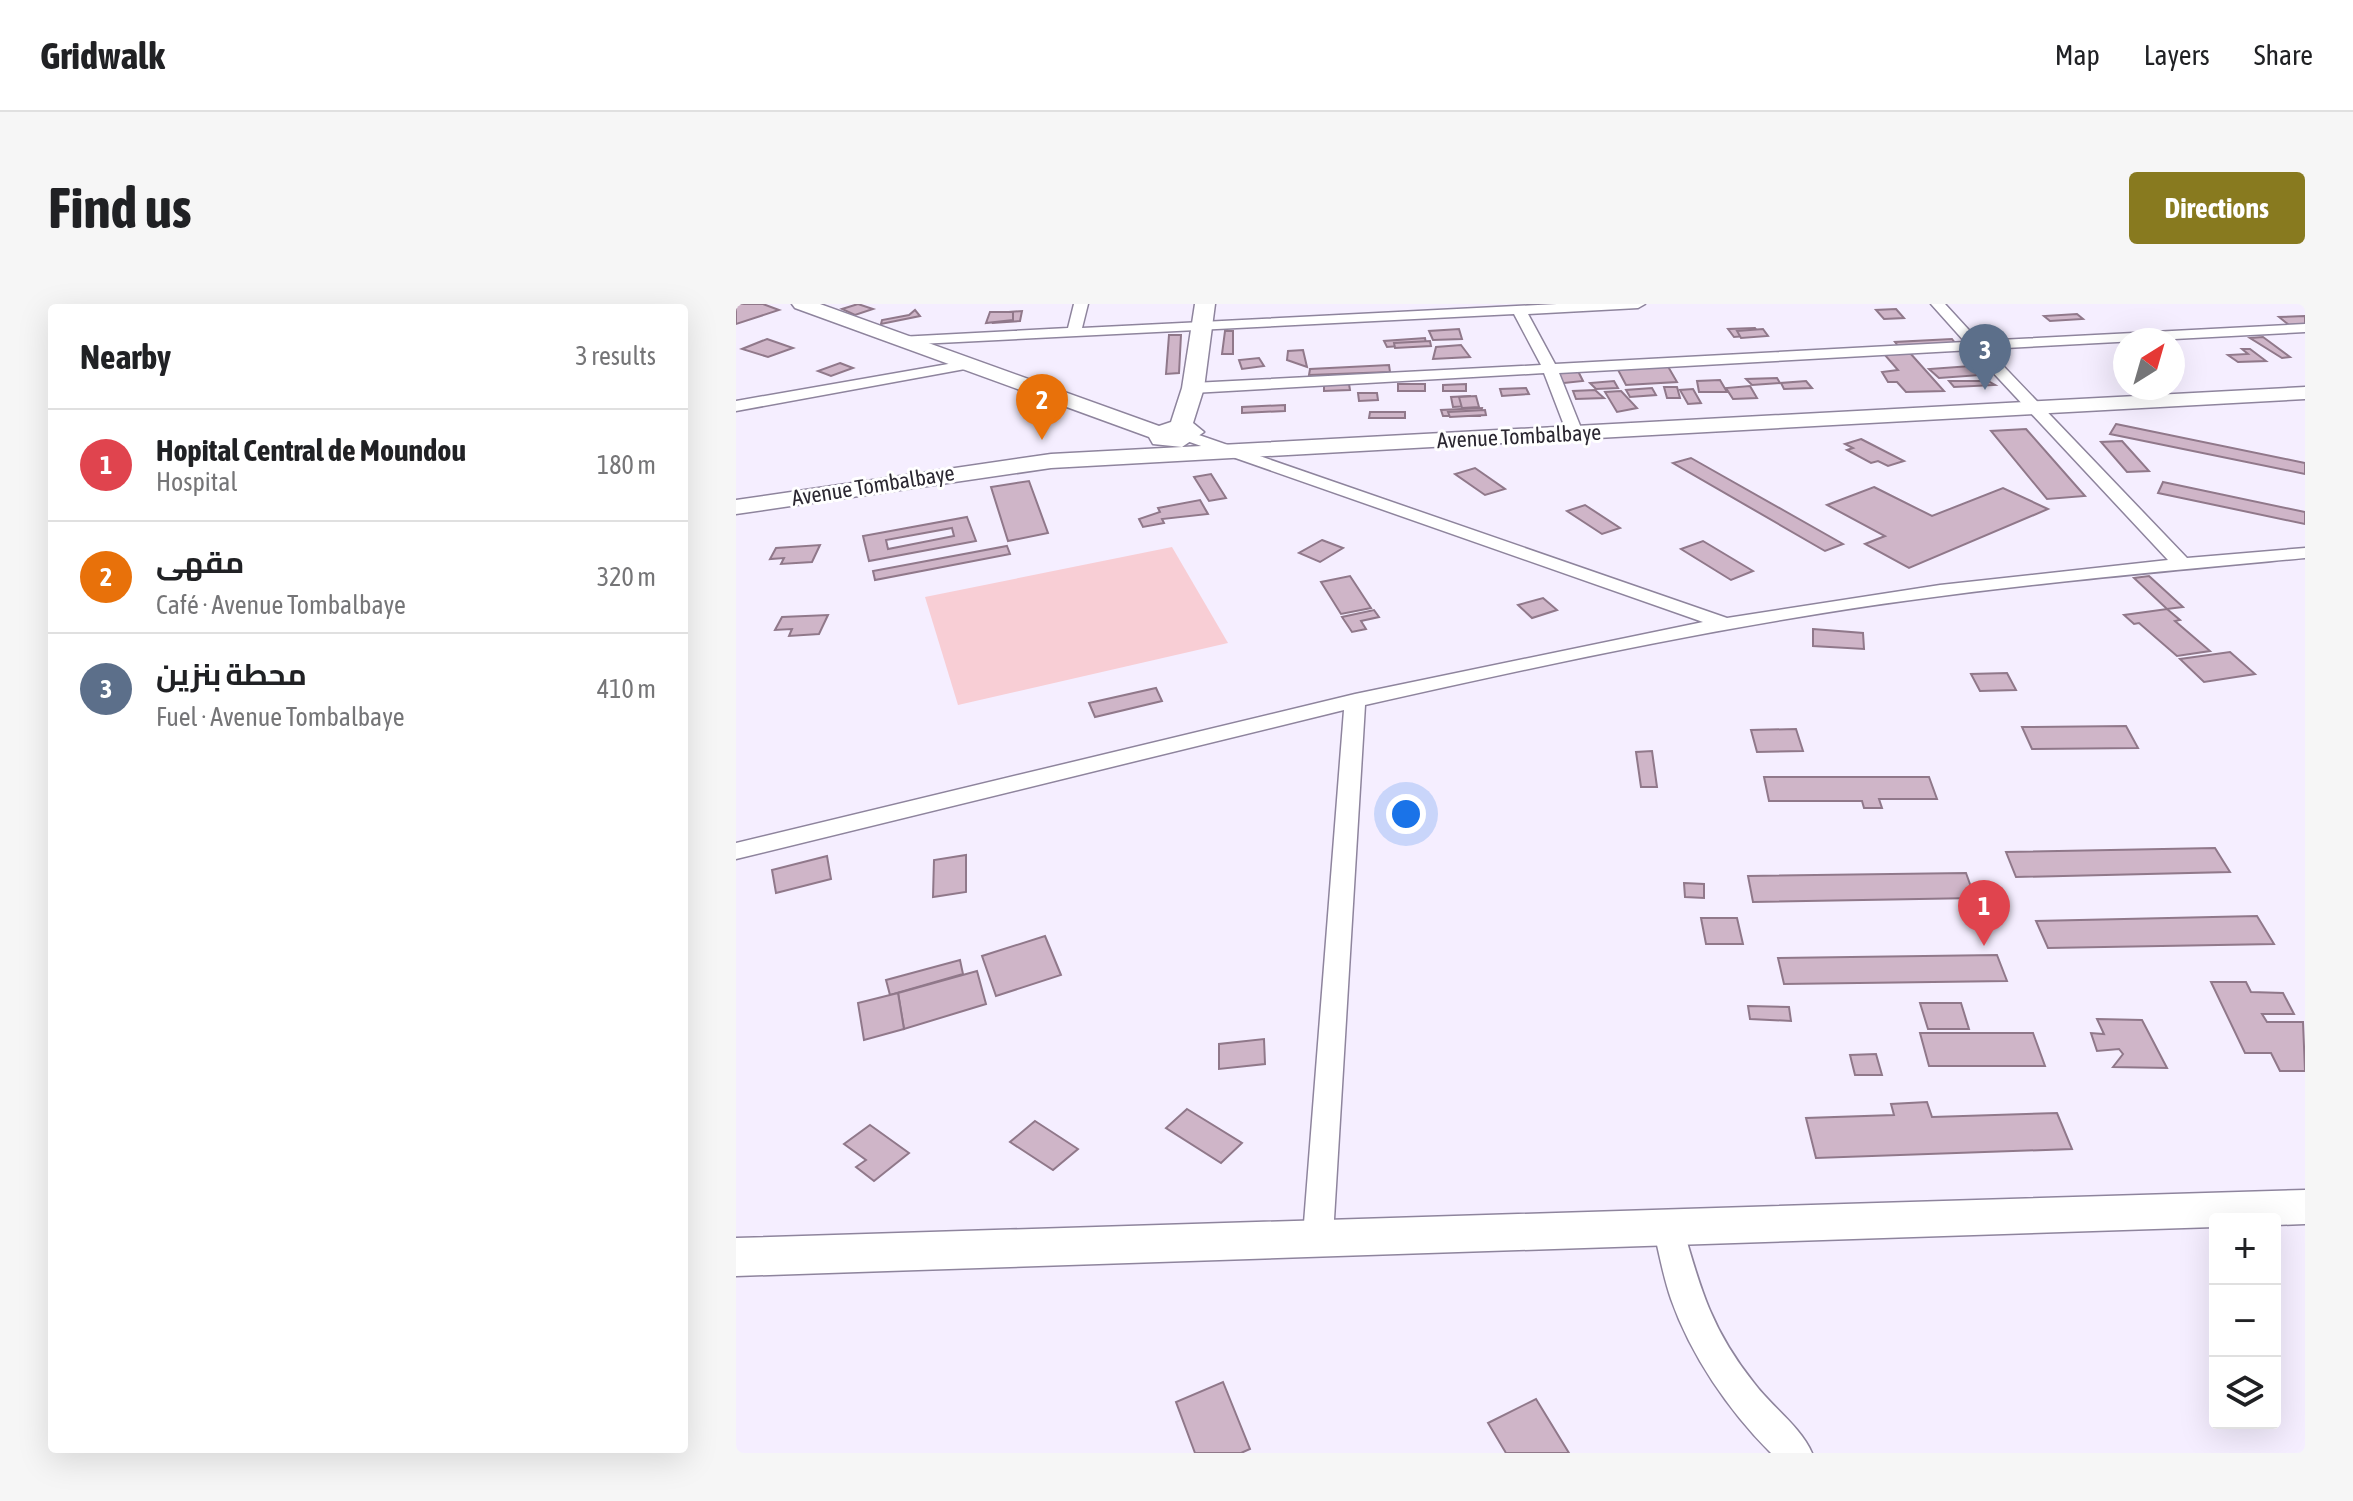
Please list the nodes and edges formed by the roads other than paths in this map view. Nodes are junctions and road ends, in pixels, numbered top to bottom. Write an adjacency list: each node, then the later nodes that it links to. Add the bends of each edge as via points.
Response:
1 (802, 304): 9 (street)
2 (1081, 304): 8 (street)
3 (1638, 304): 5 (street)
4 (1938, 304): 10 (street)
5 (1519, 310): 6 (street); 12 (street)
6 (1204, 314): 8 (street); 13 (street)
7 (2305, 328): 10 (street)
8 (1074, 332): 9 (street)
9 (899, 341): 11 (street)
10 (1976, 346): 12 (street); 16 (street)
11 (971, 364): 15 (street); 17 (street)
12 (1550, 369): 13 (street); 18 (street)
13 (1193, 388): 17 (street)
14 (2305, 393): 16 (street, Avenue Tombalbaye)
15 (736, 406)
16 (2032, 408): 18 (street, Avenue Tombalbaye); 23 (street)
17 (1171, 433): 19 (street); 20 (street)
18 (1575, 433): 19 (street, Avenue Tombalbaye)
19 (1237, 452): 20 (street, Avenue Tombalbaye); 24 (street)
20 (1106, 455): 21 (street, Avenue Tombalbaye, via 967,470)
21 (736, 507)
22 (2305, 553): 23 (street)
23 (2182, 564): 24 (street)
24 (1726, 624): 25 (street)
25 (1355, 700): 26 (street); 29 (street)
26 (736, 851)
27 (2305, 1207): 28 (street)
28 (1668, 1228): 29 (street); 31 (street, via 1691,1310 1760,1417)
29 (1318, 1236): 30 (street)
30 (736, 1257)
31 (1795, 1453)

